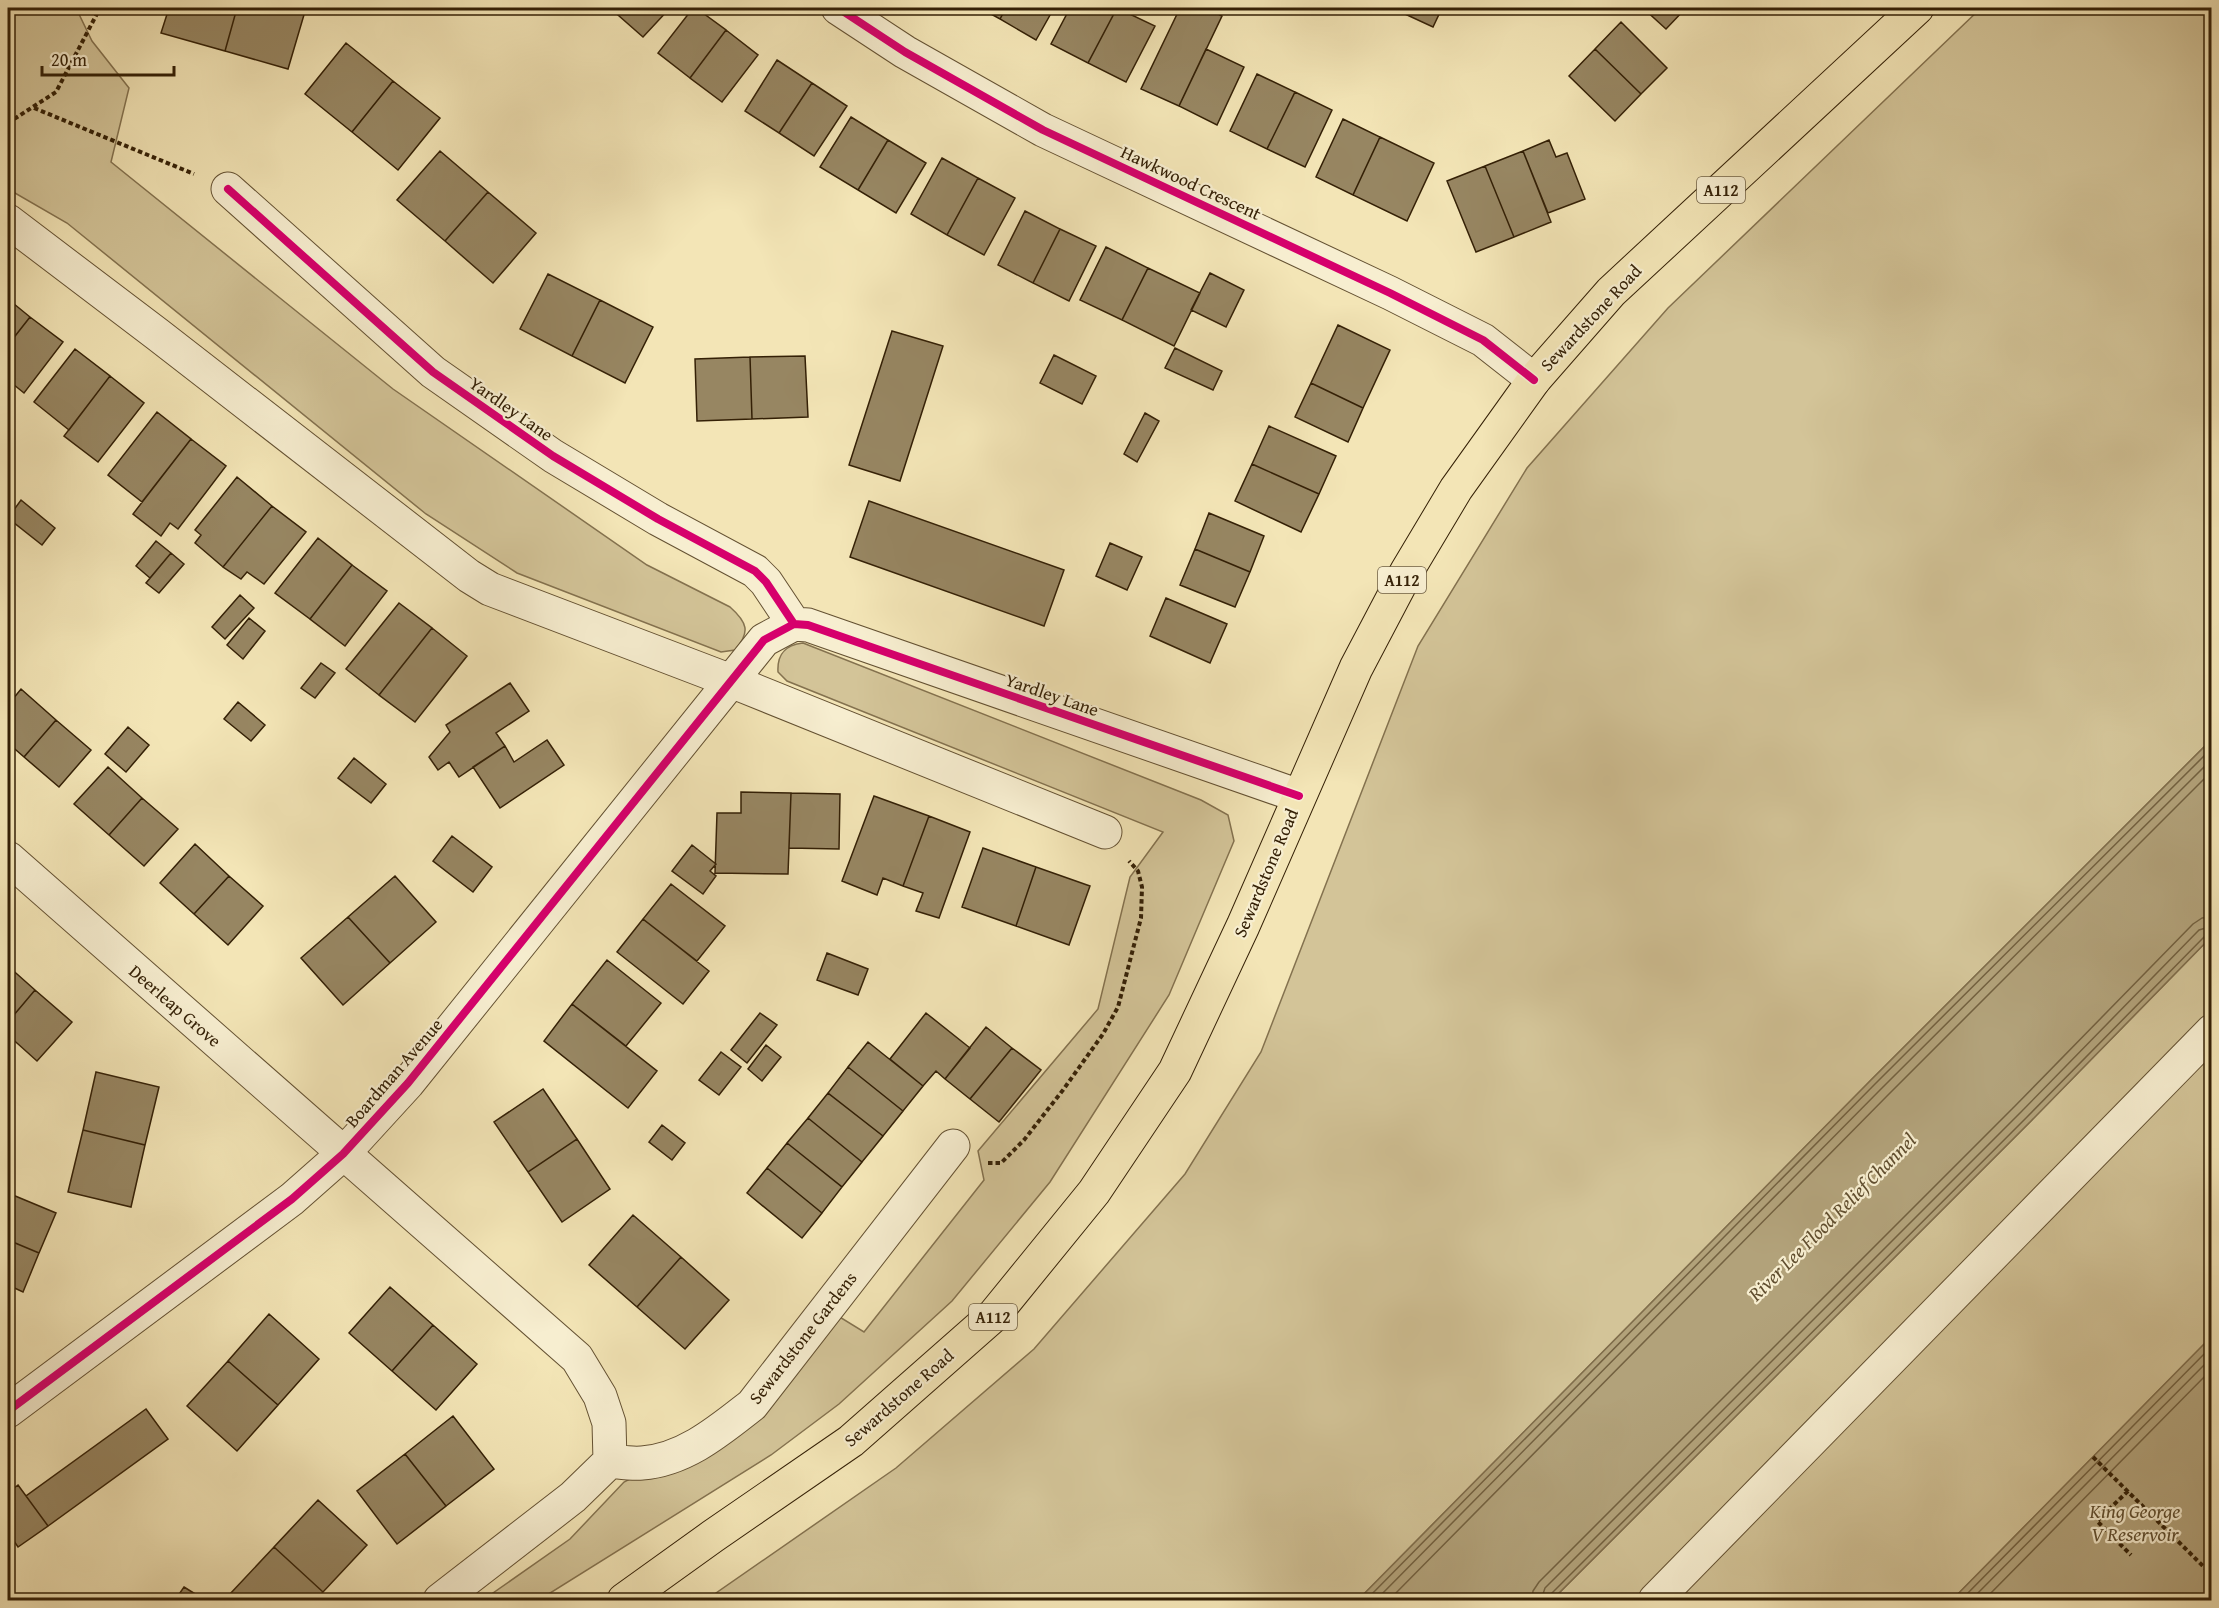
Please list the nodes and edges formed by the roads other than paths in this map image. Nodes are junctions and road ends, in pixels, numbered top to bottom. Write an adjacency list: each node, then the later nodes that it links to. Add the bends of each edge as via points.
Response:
1 (838, 8): 5 (street, Hawkwood Crescent, via 906,52 1043,130 1483,340)
2 (1917, 8): 5 (main road, Sewardstone Road / A112, via 1611,292)
3 (228, 189): 6 (street, Yardley Lane, via 433,372 553,456 755,572)
4 (8, 221): 7 (street, via 469,576 490,589)
5 (1534, 380): 8 (main road, Sewardstone Road / A112, via 1456,489 1407,571 1356,668)
6 (794, 624): 7 (street, via 765,640); 8 (street, Yardley Lane, via 808,625)
7 (731, 681): 9 (street); 13 (street, Boardman Avenue, via 408,1083)
8 (1299, 796): 17 (main road, Sewardstone Road / A112, via 1175,1071 1094,1192 994,1315 851,1442)
9 (1105, 831)
10 (8, 858): 13 (street, Deerleap Grove)
11 (2211, 1031): 18 (street)
12 (953, 1146): 15 (street, Sewardstone Gardens, via 752,1405 718,1432 681,1453 642,1463)
13 (343, 1154): 14 (street, Boardman Avenue, via 292,1199); 15 (street, via 577,1358 600,1396 609,1423)
14 (8, 1411)
15 (610, 1461): 16 (street, via 573,1497)
16 (440, 1600)
17 (624, 1600)
18 (1655, 1600)

